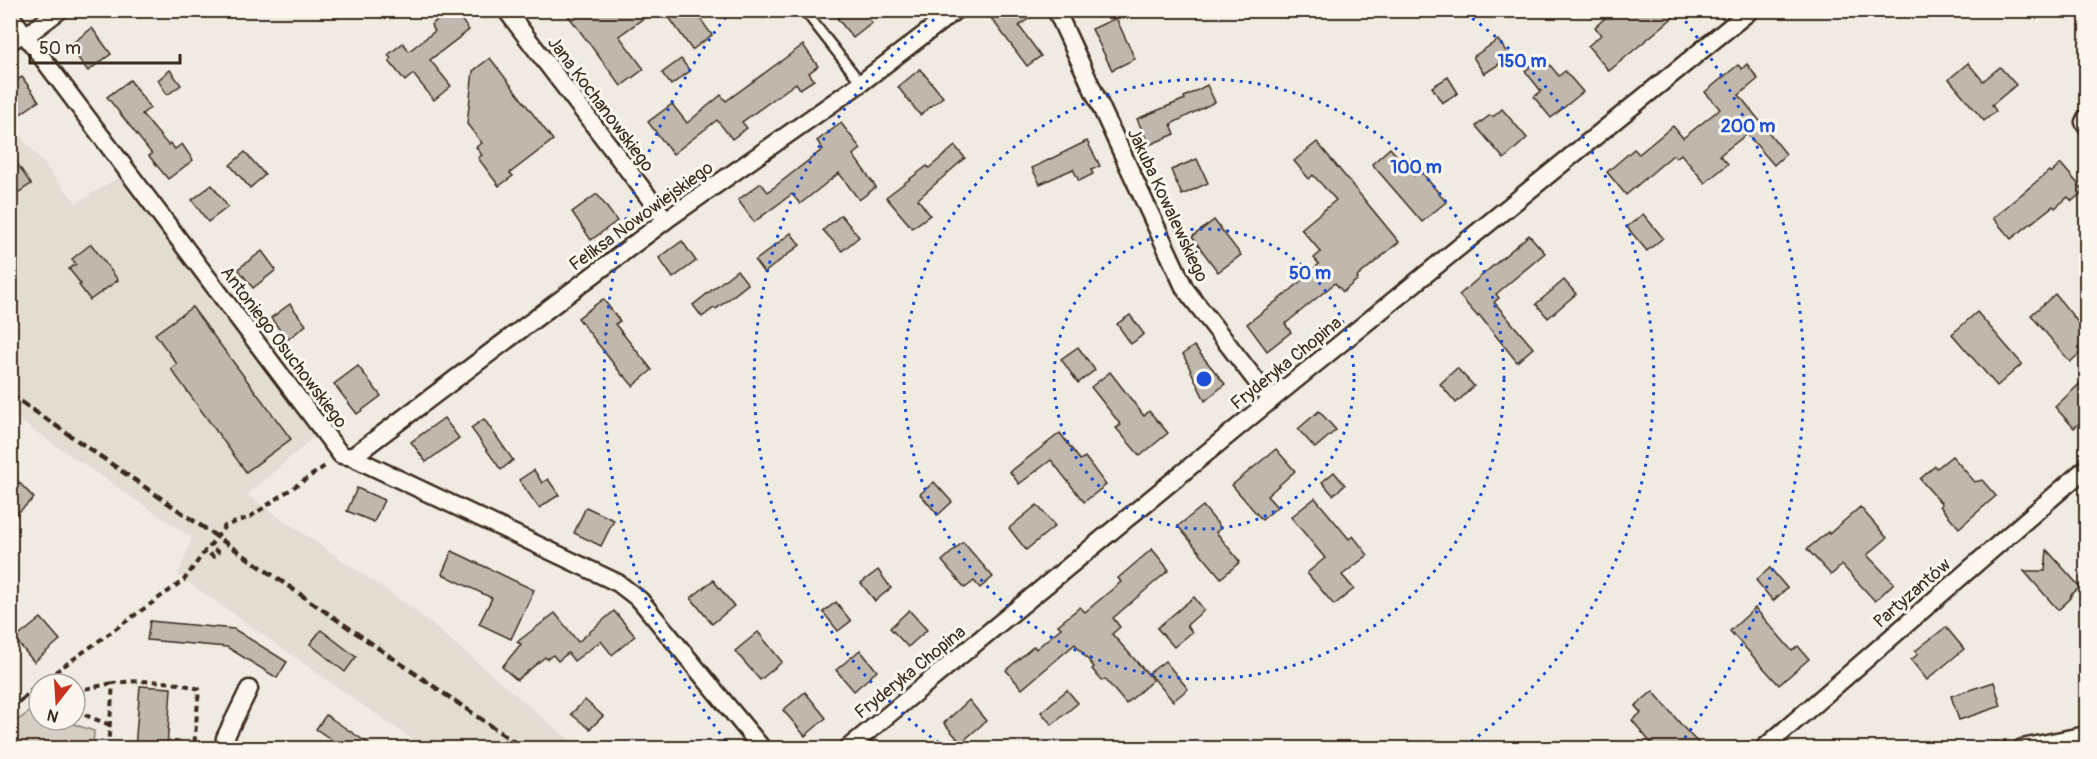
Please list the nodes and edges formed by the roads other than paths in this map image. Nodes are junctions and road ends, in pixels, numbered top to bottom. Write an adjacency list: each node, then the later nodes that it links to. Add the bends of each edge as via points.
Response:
1 (60, 10): 8 (street)
2 (506, 10): 13 (street, Jana Kochanowskiego)
3 (804, 10): 10 (lane)
4 (956, 10): 10 (street, Feliksa Nowowiejskiego)
5 (1056, 10): 14 (street, Jakuba Kowalewskiego, via 1185,290)
6 (1751, 10): 14 (street, Fryderyka Chopina)
7 (10, 15): 8 (street, Antoniego Osuchowskiego)
8 (27, 35): 9 (lane); 15 (street, Antoniego Osuchowskiego)
9 (10, 47)
10 (861, 83): 13 (street, Feliksa Nowowiejskiego)
11 (2086, 118): 12 (street)
12 (2086, 125)
13 (666, 220): 15 (street, Feliksa Nowowiejskiego)
14 (1271, 400): 21 (street, Fryderyka Chopina)
15 (346, 456): 20 (street, Antoniego Osuchowskiego, via 618,583 640,600)
16 (2086, 468): 22 (street, Partyzantów)
17 (249, 689): 19 (street)
18 (2086, 735): 23 (street)
19 (224, 748)
20 (762, 748)
21 (848, 748)
22 (1764, 748)
23 (2022, 748)

